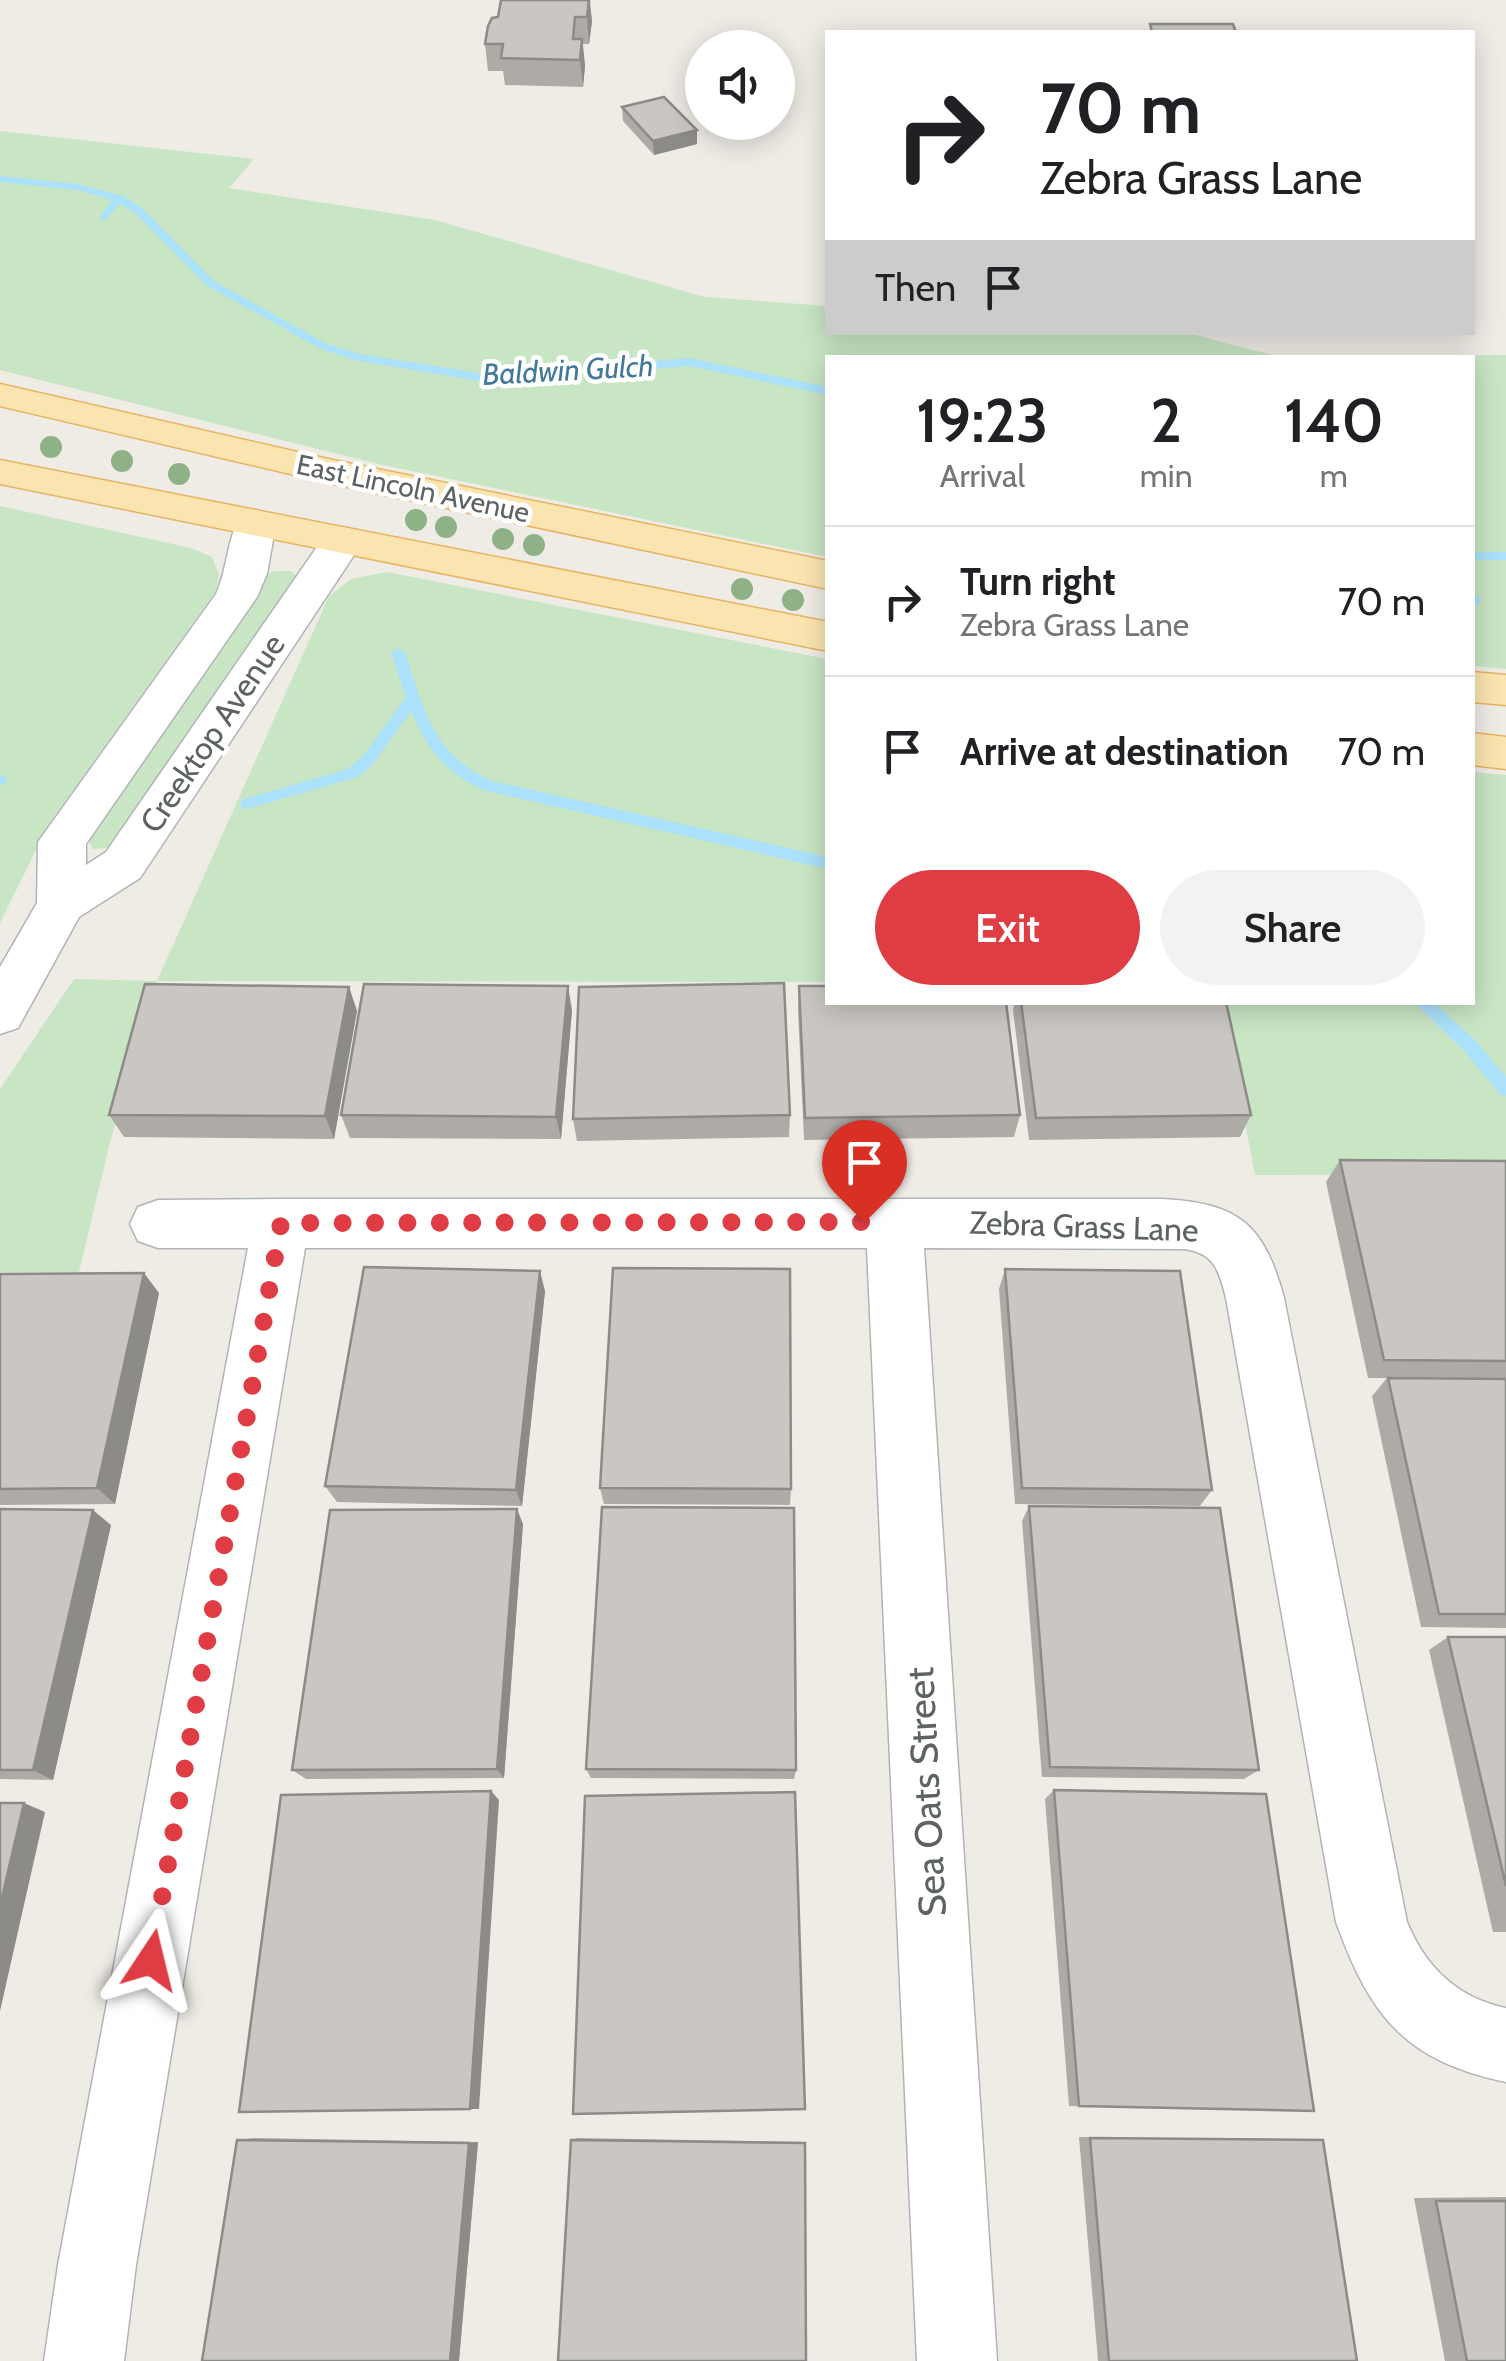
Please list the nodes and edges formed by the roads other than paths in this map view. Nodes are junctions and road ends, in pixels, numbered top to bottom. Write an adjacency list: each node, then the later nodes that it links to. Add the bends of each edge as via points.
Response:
1 (0, 394): 5 (main road, East Lincoln Avenue, via 333,472)
2 (0, 472): 3 (main road, East Lincoln Avenue)
3 (256, 523): 4 (main road, East Lincoln Avenue); 11 (street, Creektop Avenue, via 236,596 62,842)
4 (342, 540): 6 (main road, East Lincoln Avenue); 11 (street, Creektop Avenue, via 122,865)
5 (825, 574)
6 (825, 637)
7 (1475, 687): 8 (main road)
8 (1506, 690)
9 (1475, 749): 10 (main road)
10 (1506, 753)
11 (62, 904): 12 (street, Creektop Avenue)
12 (0, 1013)
13 (894, 1222): 14 (street, Zebra Grass Lane); 16 (street, Zebra Grass Lane, via 1184,1224 1218,1231 1240,1250 1255,1298 1376,1942 1394,1978 1436,2021 1464,2036); 18 (street, Sea Oats Street)
14 (281, 1223): 15 (street, Zebra Grass Lane); 17 (street)
15 (158, 1224)
16 (1506, 2045)
17 (84, 2361)
18 (957, 2361)

